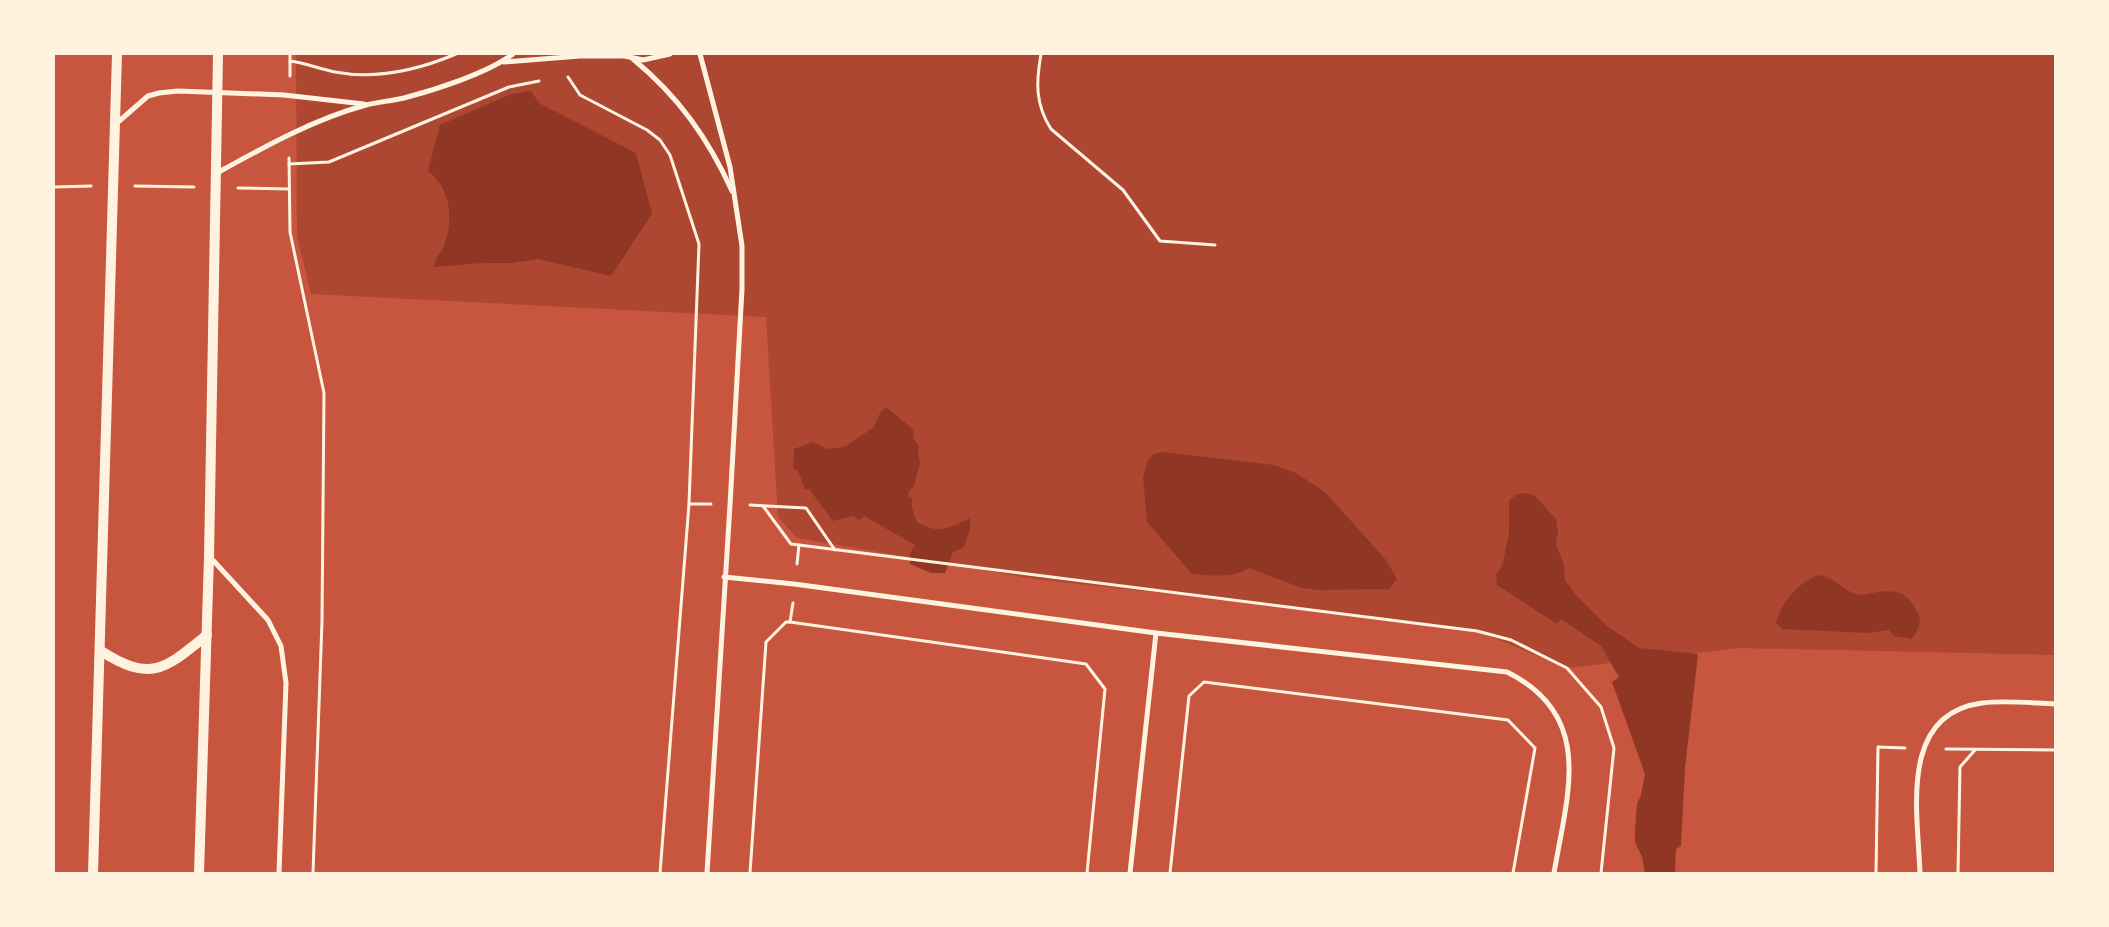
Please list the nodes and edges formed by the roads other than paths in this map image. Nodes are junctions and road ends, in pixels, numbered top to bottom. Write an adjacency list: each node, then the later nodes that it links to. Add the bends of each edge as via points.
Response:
1 (117, 54): 11 (main road)
2 (218, 54): 9 (main road)
3 (513, 54): 8 (street)
4 (670, 54): 7 (street, via 653,59)
5 (700, 54): 13 (street, via 726,150)
6 (620, 55): 7 (street); 8 (street)
7 (633, 59): 13 (street, via 668,89 696,124)
8 (499, 63): 10 (street, via 417,94)
9 (218, 92): 10 (street); 11 (street, via 184,90 153,94 138,103); 12 (main road)
10 (367, 104): 12 (street, via 290,135)
11 (114, 126): 18 (main road)
12 (217, 173): 14 (main road)
13 (735, 198): 15 (street, via 742,246 742,289)
14 (210, 557): 17 (main road); 22 (street, via 268,620 281,646 286,683)
15 (724, 578): 16 (street, via 794,584); 23 (street)
16 (1156, 633): 24 (street); 25 (street, via 1507,672 1527,682 1544,696 1556,714 1566,736 1570,758)
17 (207, 635): 18 (main road, via 178,658 157,668 127,666); 21 (main road)
18 (101, 651): 20 (main road)
19 (2055, 704): 26 (street, via 1968,706 1938,723 1923,748 1917,783)
20 (93, 873)
21 (199, 873)
22 (279, 873)
23 (707, 873)
24 (1130, 873)
25 (1554, 873)
26 (1920, 873)

